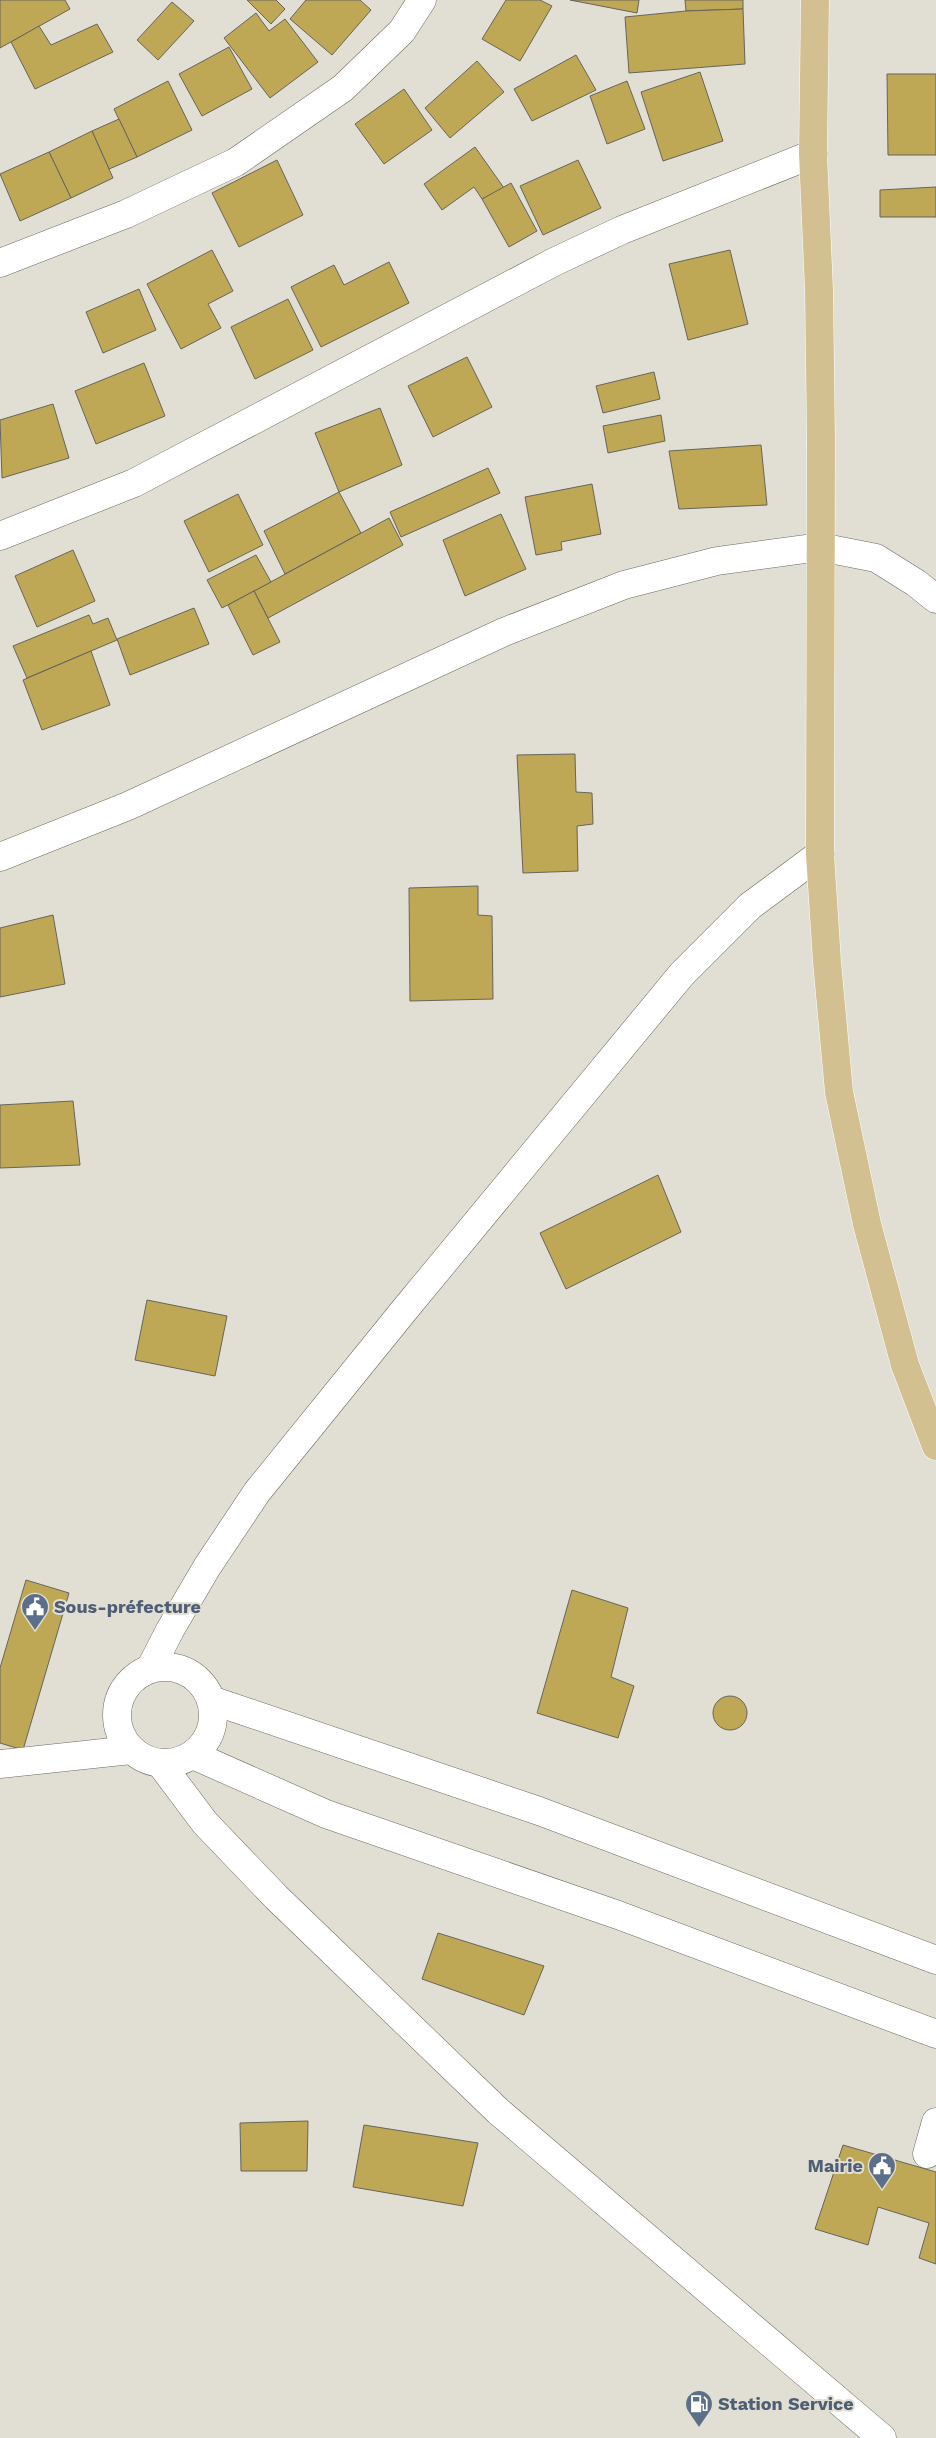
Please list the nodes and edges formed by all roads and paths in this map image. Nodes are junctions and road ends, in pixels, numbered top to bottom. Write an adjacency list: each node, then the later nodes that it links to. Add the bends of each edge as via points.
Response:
1 (422, 0): 4 (street, via 402,31 343,88 236,162 126,214)
2 (815, 0): 3 (main road)
3 (813, 154): 5 (street, via 622,230 554,262 134,483); 6 (main road, via 819,290)
4 (0, 263)
5 (0, 536)
6 (820, 547): 7 (street, via 876,558); 8 (main road); 9 (street, via 717,561 624,585 504,632 128,806)
7 (936, 599)
8 (820, 854): 10 (main road, via 839,1092 868,1224 905,1365); 11 (street, via 750,906 682,974 406,1308 257,1492 207,1567)
9 (0, 857)
10 (936, 1446)
11 (150, 1669): 12 (street, via 180,1669 194,1676); 13 (street, via 135,1677 124,1689 118,1704 117,1721)
12 (211, 1700): 14 (street, via 213,1716 210,1731 204,1745); 17 (street, via 539,1811)
13 (131, 1750): 15 (street); 16 (street)
14 (193, 1755): 16 (street, via 177,1762); 18 (street, via 326,1814 618,1915)
15 (0, 1764)
16 (160, 1764): 21 (street, via 205,1823 276,1897 498,2111)
17 (936, 1960)
18 (936, 2034)
19 (936, 2122): 20 (street)
20 (926, 2154)
21 (882, 2438)

